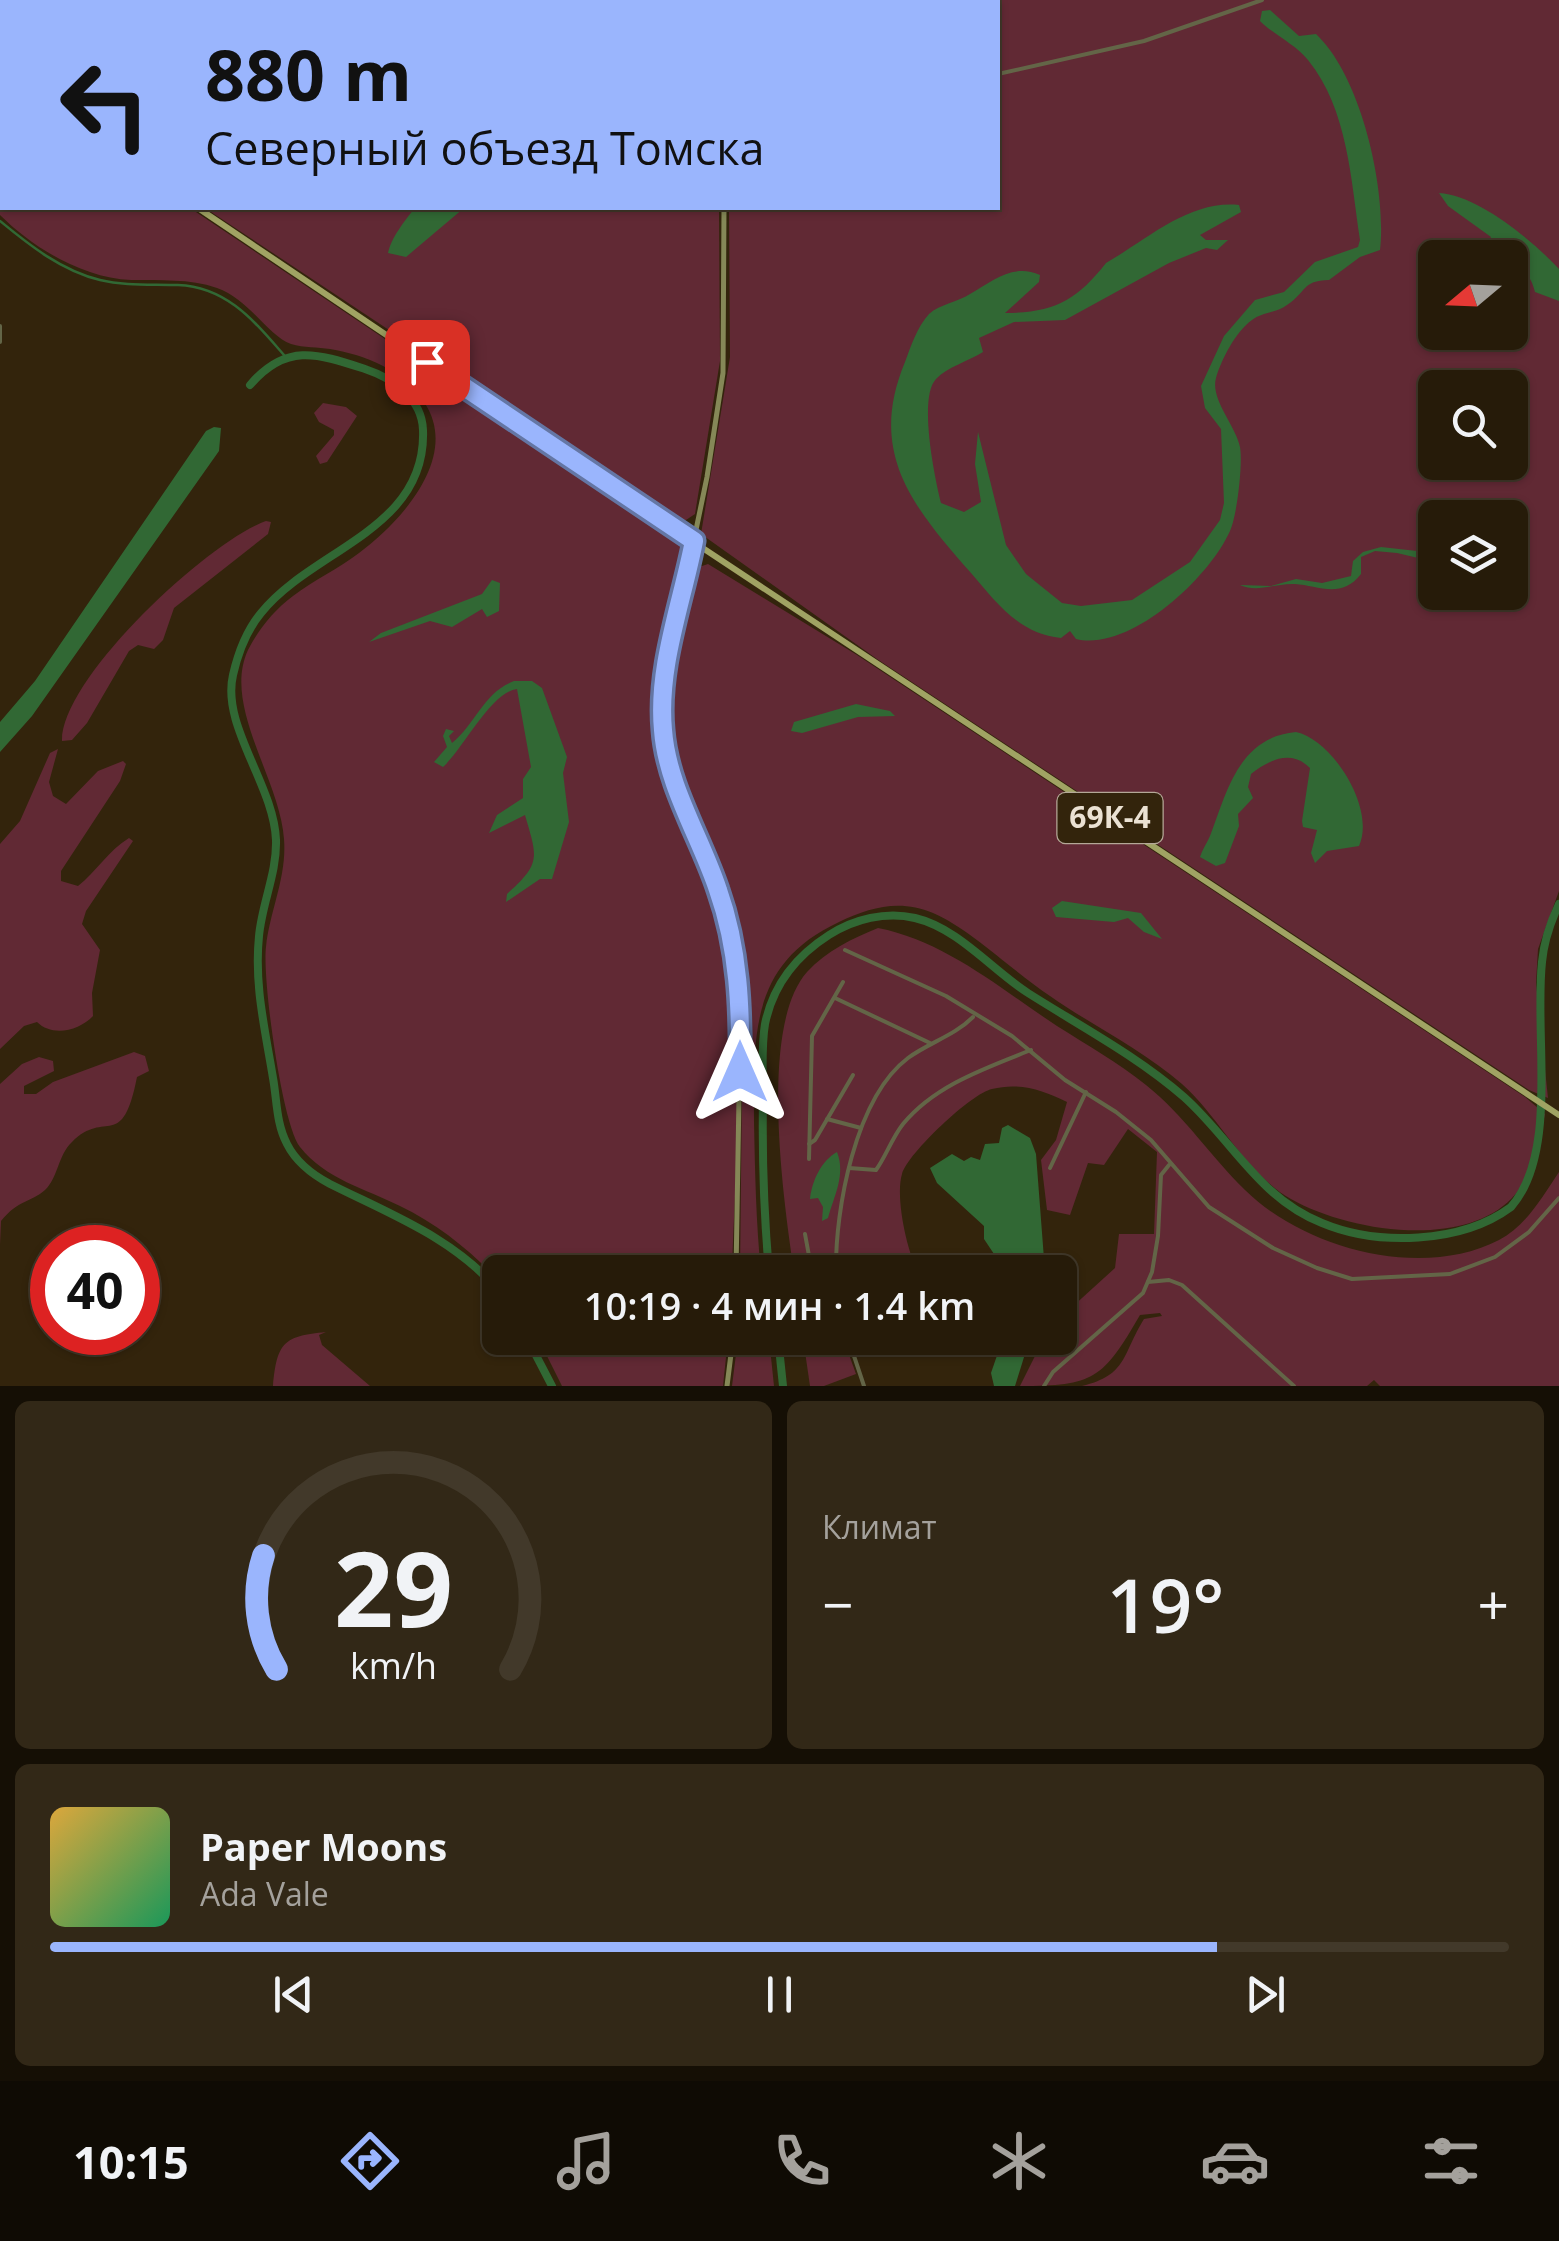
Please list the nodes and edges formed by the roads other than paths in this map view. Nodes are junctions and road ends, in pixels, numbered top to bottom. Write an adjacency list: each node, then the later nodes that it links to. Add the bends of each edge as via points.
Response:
1 (1262, 0): 2 (street, via 1144,41)
2 (1000, 74)
3 (201, 210): 7 (main road, 69К-4)
4 (724, 210): 7 (street, via 723,373)
5 (0, 326): 6 (street)
6 (0, 342)
7 (694, 541): 16 (main road, 69К-4); 26 (street, via 662,726 670,765 722,900 737,975)
8 (846, 950): 11 (street)
9 (843, 982): 10 (street)
10 (835, 998): 12 (street); 19 (street, via 812,1036)
11 (975, 1016): 12 (street); 13 (street)
12 (933, 1044): 18 (street, via 905,1060)
13 (1031, 1050): 15 (street); 22 (street, via 928,1100 904,1123 876,1170)
14 (853, 1075): 17 (street)
15 (1086, 1092): 21 (street); 23 (street)
16 (1559, 1115)
17 (827, 1119): 18 (street); 19 (street)
18 (861, 1128): 22 (street)
19 (809, 1144): 20 (street)
20 (809, 1159)
21 (1171, 1163): 24 (street, via 1229,1222 1273,1248 1352,1279 1450,1274 1494,1257 1529,1232); 29 (street, via 1161,1175)
22 (848, 1168): 28 (street)
23 (1050, 1168)
24 (1559, 1198)
25 (805, 1234): 27 (street)
26 (736, 1255)
27 (809, 1255)
28 (836, 1255)
29 (1148, 1282): 34 (street); 35 (street, via 1182,1285)
30 (730, 1355): 32 (street)
31 (854, 1355): 33 (street)
32 (727, 1386)
33 (864, 1386)
34 (1044, 1386)
35 (1294, 1386)

